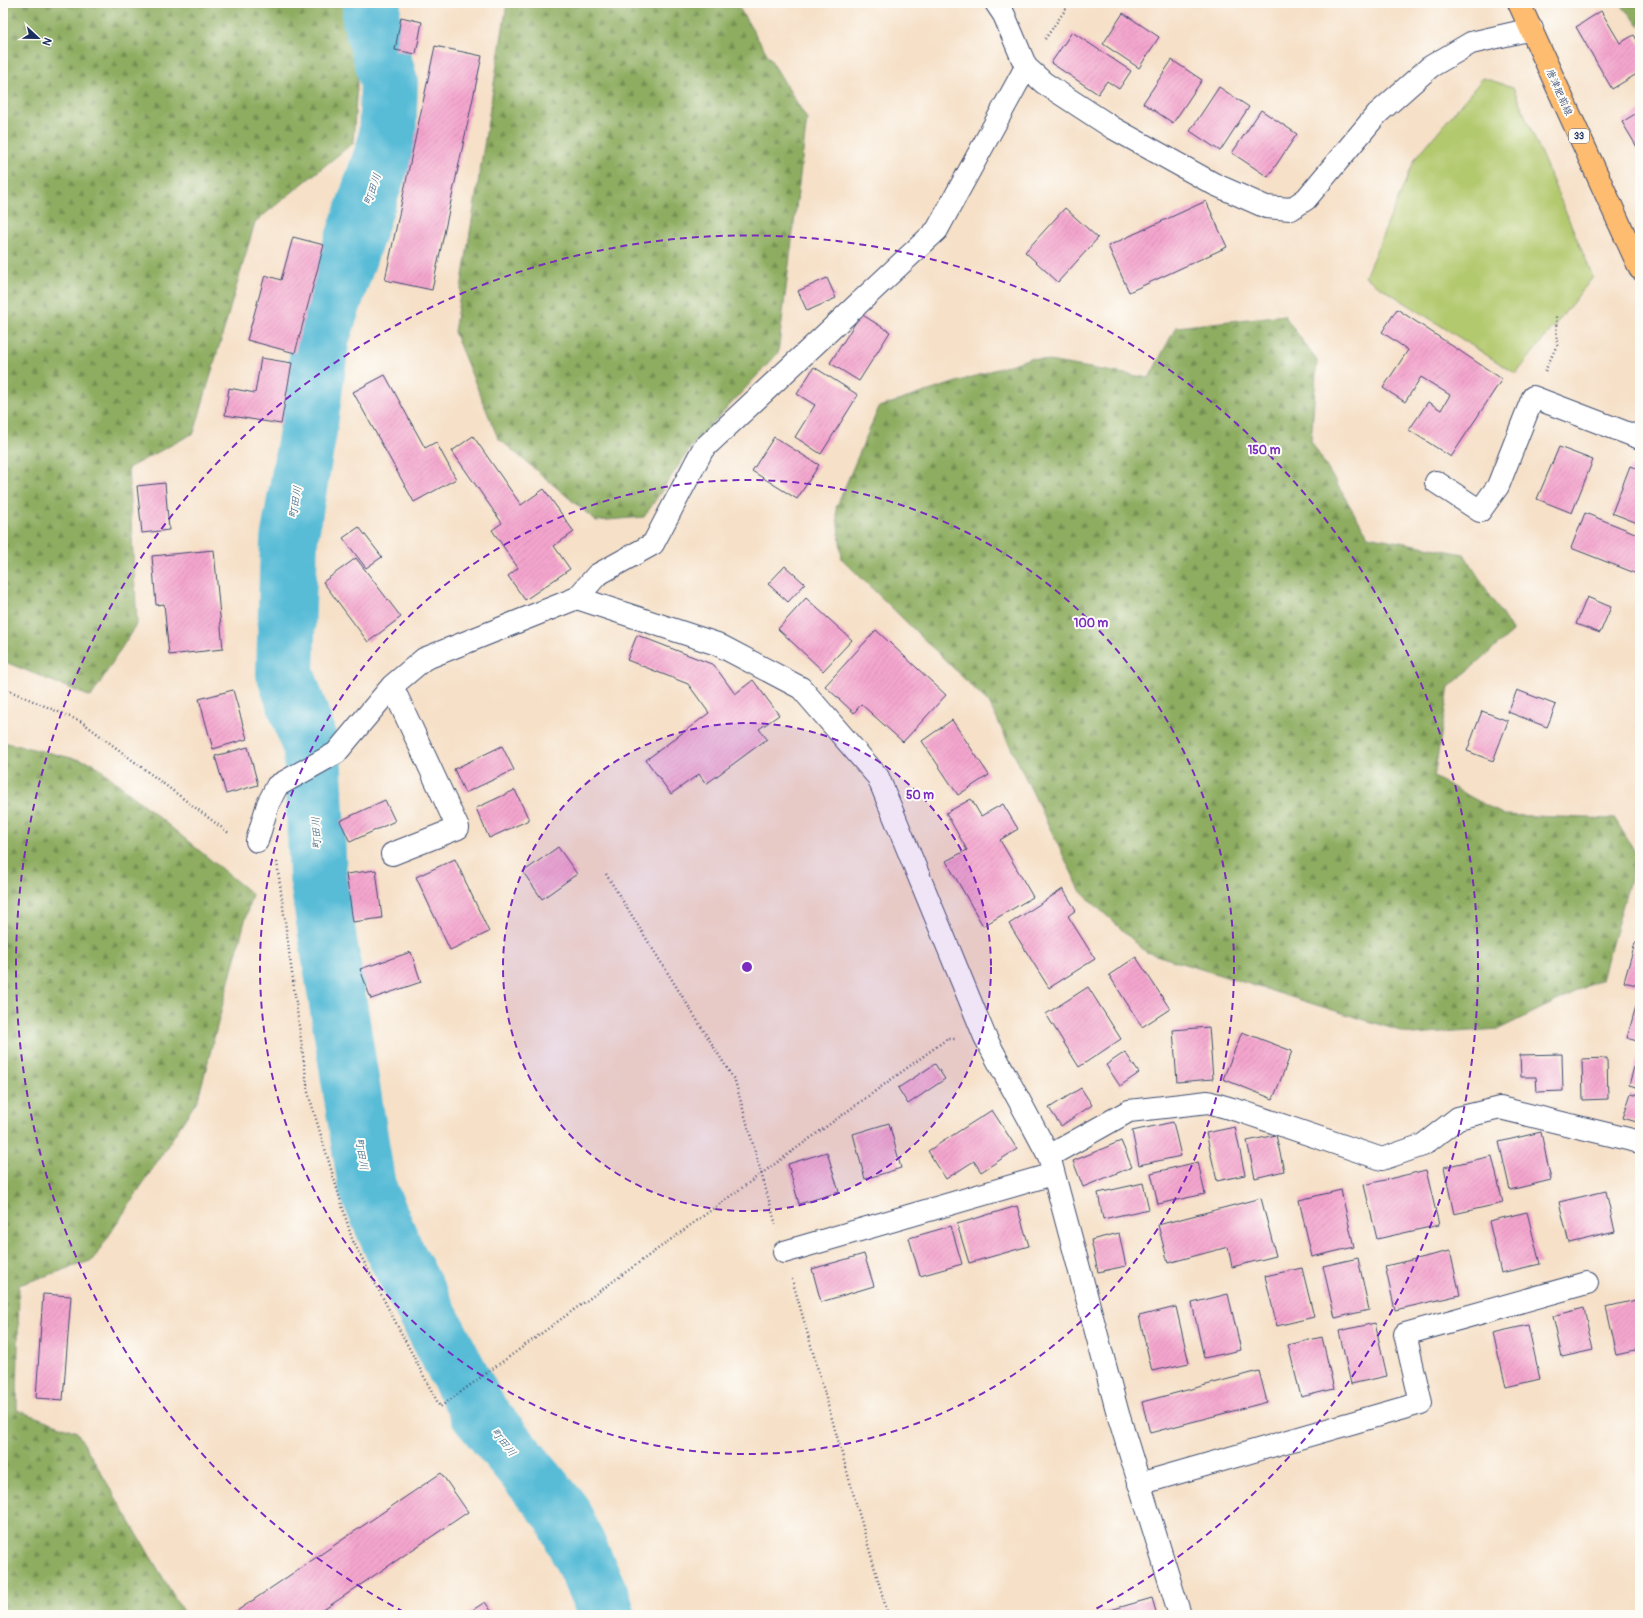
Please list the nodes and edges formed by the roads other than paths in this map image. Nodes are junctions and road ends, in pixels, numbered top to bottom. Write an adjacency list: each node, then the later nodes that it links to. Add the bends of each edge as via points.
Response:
1 (996, 3): 4 (street, via 1004,15)
2 (1519, 3): 3 (main road, 唐津肥前線 / 33)
3 (1532, 30): 4 (street, via 1471,43 1430,67 1377,114 1306,199 1291,209 1266,206 1214,184 1114,128 1044,83); 5 (main road, 唐津肥前線 / 33)
4 (1026, 67): 8 (street, via 937,230 703,449 653,544 597,576)
5 (1640, 269)
6 (1640, 438): 7 (street, via 1533,397 1498,486 1480,511)
7 (1436, 482)
8 (577, 598): 9 (street, via 424,659); 13 (street, via 717,644 802,688 878,777 985,1037)
9 (392, 686): 10 (street, via 336,753 277,786 268,804); 11 (street, via 458,828)
10 (257, 841)
11 (392, 854)
12 (1640, 1142): 13 (street, via 1500,1108 1458,1118 1423,1145 1382,1159 1208,1102 1129,1111)
13 (1051, 1165): 14 (street); 16 (street)
14 (784, 1252)
15 (1587, 1283): 16 (street, via 1405,1334 1421,1403)
16 (1139, 1484): 17 (street)
17 (1180, 1615)

